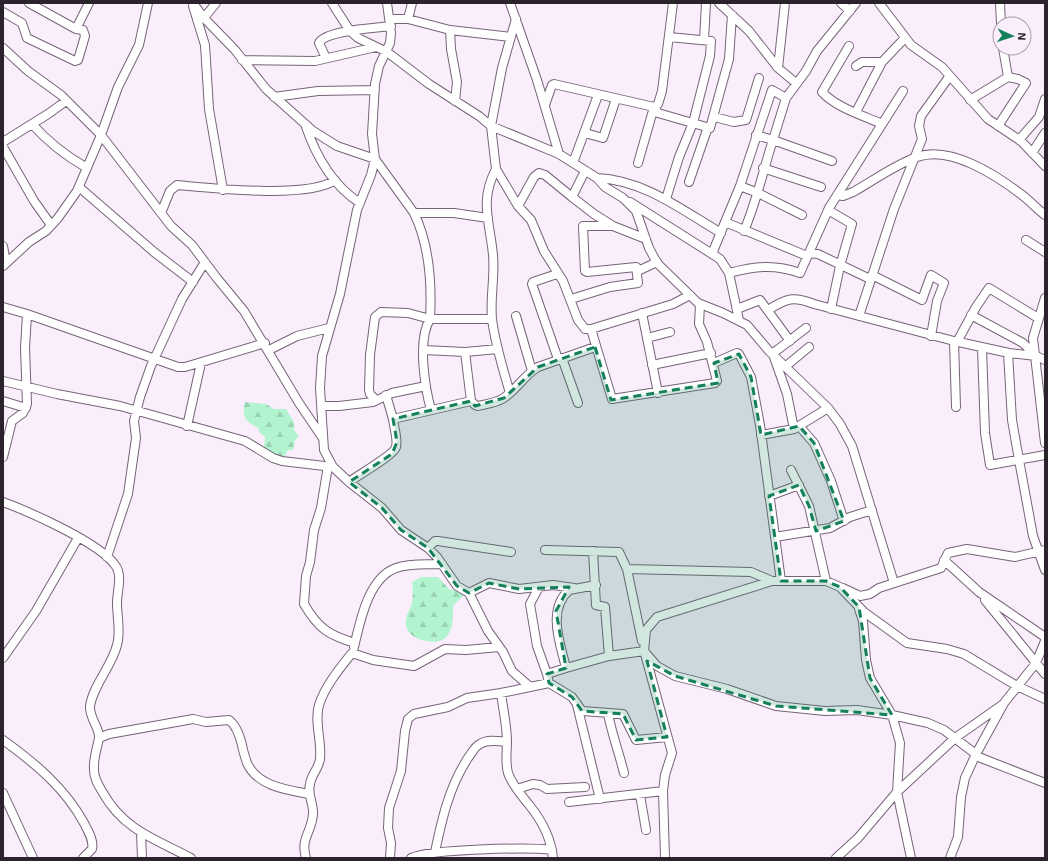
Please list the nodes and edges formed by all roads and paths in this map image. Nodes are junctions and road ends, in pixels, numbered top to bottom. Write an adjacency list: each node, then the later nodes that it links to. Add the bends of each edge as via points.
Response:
1 (29, 3): 26 (street)
2 (88, 3): 26 (street)
3 (148, 3): 70 (street, via 139,45 118,87)
4 (192, 3): 22 (street); 94 (street, via 205,45 209,109)
5 (216, 3): 22 (street)
6 (332, 3): 28 (street)
7 (387, 3): 25 (street)
8 (412, 3): 23 (street)
9 (510, 3): 24 (street)
10 (673, 3): 30 (street)
11 (706, 3): 32 (street)
12 (719, 3): 20 (street)
13 (785, 3): 42 (street)
14 (841, 3): 18 (street)
15 (856, 3): 18 (street)
16 (879, 3): 31 (street)
17 (1000, 3): 21 (street)
18 (850, 11): 46 (street, via 816,51 806,71)
19 (3, 12): 26 (street, via 22,23 27,38 75,62 78,60 85,36 83,30)
20 (732, 15): 42 (street, via 749,31); 60 (street, via 729,59)
21 (1001, 16)
22 (204, 18): 39 (street)
23 (408, 19): 25 (street); 27 (street)
24 (516, 19): 29 (street); 57 (street)
25 (391, 23): 28 (street); 36 (street)
26 (76, 29)
27 (450, 30): 29 (street); 56 (street, via 457,82)
28 (350, 31): 34 (street); 38 (street, via 325,37 320,41)
29 (511, 37): 65 (street)
30 (669, 37): 32 (street); 58 (street, via 662,91)
31 (904, 38): 40 (street); 43 (street)
32 (704, 40): 62 (street, via 711,41 710,56)
33 (849, 46): 59 (street, via 822,92 828,98)
34 (376, 47): 36 (street); 38 (street)
35 (3, 48): 55 (street)
36 (387, 52): 47 (street, via 379,66); 56 (street)
37 (1004, 56): 44 (street)
38 (326, 58): 39 (street, via 310,61)
39 (242, 60): 50 (street)
40 (882, 62): 41 (street, via 862,62); 59 (street)
41 (856, 66)
42 (778, 68): 46 (street)
43 (950, 77): 54 (street); 78 (street, via 921,116 919,126 922,139)
44 (1008, 77): 54 (street); 66 (street, via 1026,84)
45 (759, 78): 60 (street, via 746,120 734,122)
46 (796, 83): 51 (street)
47 (375, 90): 50 (street, via 318,91); 79 (street, via 372,134)
48 (903, 91): 64 (street)
49 (598, 95): 52 (street); 57 (street, via 554,84); 69 (street)
50 (274, 96): 61 (street)
51 (786, 98): 71 (street, via 772,90); 72 (street)
52 (616, 99): 58 (street); 69 (street, via 603,138)
53 (1045, 99): 73 (street, via 1039,117)
54 (970, 100): 66 (street)
55 (66, 101): 63 (street); 70 (street)
56 (456, 101): 65 (street)
57 (545, 105): 77 (street)
58 (654, 108): 62 (street, via 658,113); 82 (street)
59 (856, 112): 64 (street)
60 (714, 117): 67 (street, via 712,126)
61 (304, 123): 79 (street, via 337,146); 89 (street, via 312,145)
62 (693, 123): 67 (street); 99 (street)
63 (32, 124): 74 (street); 84 (street, via 68,157)
64 (882, 124): 96 (street)
65 (491, 126): 77 (street); 86 (street)
66 (998, 126): 73 (street)
67 (708, 127): 90 (street)
68 (1045, 133): 76 (street)
69 (585, 134): 81 (street)
70 (101, 135): 84 (street); 103 (street)
71 (756, 135): 72 (street); 91 (street)
72 (773, 140): 80 (street); 85 (street)
73 (1019, 140): 76 (street)
74 (3, 142)
75 (3, 147): 109 (street)
76 (1032, 153): 83 (street)
77 (559, 154): 81 (street)
78 (916, 157): 96 (street, via 853,192 843,196); 106 (street, via 930,153 946,154 967,162 998,178); 126 (street, via 894,209)
79 (374, 159): 100 (street); 104 (street)
80 (832, 161)
81 (573, 163): 87 (street)
82 (638, 163)
83 (1045, 166)
84 (87, 168): 92 (street)
85 (763, 168): 93 (street); 95 (street)
86 (496, 169): 101 (street); 107 (street, via 487,191)
87 (585, 171): 88 (street); 97 (street)
88 (597, 178): 98 (street); 99 (street, via 614,179)
89 (335, 180): 94 (street, via 317,188); 100 (street, via 345,193)
90 (690, 182)
91 (740, 186): 95 (street); 108 (street)
92 (78, 187): 109 (street); 127 (street)
93 (821, 187)
94 (223, 190): 103 (street, via 177,185 170,191)
95 (758, 193): 105 (street); 111 (street)
96 (837, 195): 102 (street)
97 (572, 197): 101 (street, via 539,173 534,177); 110 (street)
98 (623, 198): 113 (street, via 636,211); 117 (street)
99 (666, 199): 112 (street)
100 (360, 203): 145 (street, via 340,294)
101 (518, 206): 125 (street, via 531,220)
102 (828, 210): 118 (street); 122 (street, via 852,224)
103 (161, 213): 119 (street)
104 (414, 213): 107 (street, via 454,213); 142 (street, via 426,246 432,292)
105 (802, 215)
106 (1045, 215)
107 (488, 218): 143 (street, via 493,254)
108 (725, 222): 111 (street); 112 (street)
109 (51, 225): 121 (street)
110 (613, 226): 113 (street); 123 (street, via 583,226 585,271)
111 (744, 231): 118 (street)
112 (721, 233): 117 (street)
113 (646, 239): 120 (street)
114 (1026, 240): 116 (street)
115 (3, 246): 121 (street)
116 (1045, 252)
117 (712, 254): 124 (street)
118 (808, 254): 122 (street, via 818,254); 124 (street, via 800,273 783,267 768,266)
119 (205, 262): 127 (street); 153 (street, via 244,311)
120 (656, 262): 123 (street, via 640,270); 128 (street)
121 (5, 264)
122 (840, 266): 126 (street); 134 (street)
123 (636, 267): 129 (street, via 638,283 610,287)
124 (730, 273): 133 (street)
125 (557, 274): 129 (street); 164 (street, via 532,284)
126 (871, 277): 140 (street); 149 (street, via 922,300 931,276 944,283 937,301)
127 (193, 282): 165 (street, via 182,299)
128 (690, 295): 131 (street); 136 (street, via 673,304)
129 (571, 298): 147 (street, via 578,320 585,329)
130 (1045, 298): 141 (street)
131 (700, 305): 144 (street); 160 (street, via 699,324)
132 (3, 307): 137 (street)
133 (737, 309): 135 (street, via 760,300); 144 (street)
134 (831, 309): 135 (street, via 795,298); 140 (street)
135 (768, 310): 151 (street)
136 (642, 313): 147 (street); 150 (street)
137 (27, 314): 165 (street); 174 (street)
138 (971, 315): 141 (street, via 989,288); 152 (street); 163 (street, via 1023,343)
139 (516, 316): 171 (street)
140 (859, 316): 149 (street)
141 (1038, 318): 163 (street, via 1033,338)
142 (430, 319): 143 (street); 158 (street, via 426,328); 178 (street, via 408,313 381,312 375,317 370,349 369,390)
143 (492, 319): 157 (street)
144 (739, 320): 162 (street, via 747,325)
145 (329, 328): 153 (street); 182 (street, via 322,356)
146 (806, 328): 151 (street)
147 (590, 329): 154 (street)
148 (670, 332): 150 (street)
149 (931, 336): 152 (street)
150 (647, 338): 169 (street)
151 (790, 341): 162 (street)
152 (956, 342): 156 (street); 183 (street)
153 (267, 346): 167 (street); 192 (street, via 279,370)
154 (595, 347): 164 (street); 176 (street, via 612,399)
155 (809, 347): 170 (street)
156 (982, 348): 161 (street); 196 (street, via 985,434 990,465)
157 (498, 349): 159 (street); 175 (street)
158 (424, 350): 159 (street); 173 (street)
159 (465, 352): 179 (street)
160 (711, 353): 168 (street); 169 (street)
161 (1008, 353): 163 (street); 196 (street, via 1012,420)
162 (773, 355): 170 (street); 190 (street)
163 (1036, 356): 166 (street); 193 (street)
164 (560, 358): 171 (street); 181 (street)
165 (154, 359): 167 (street, via 186,368); 187 (street)
166 (1045, 360)
167 (201, 363): 189 (street)
168 (714, 363): 176 (street, via 717,382); 191 (street, via 735,353 739,354 751,377)
169 (652, 365): 176 (street)
170 (786, 366): 185 (street)
171 (532, 371): 175 (street)
172 (3, 381): 174 (street)
173 (426, 386): 177 (street); 186 (street)
174 (26, 387): 184 (street); 187 (street)
175 (510, 393): 179 (street, via 499,400 478,406)
176 (658, 393)
177 (386, 395): 178 (street); 188 (street)
178 (376, 400): 182 (street, via 356,405)
179 (471, 400): 186 (street)
180 (3, 401): 184 (street)
181 (578, 403)
182 (322, 406): 192 (street)
183 (956, 406)
184 (26, 408): 195 (street, via 12,421)
185 (828, 408): 190 (street); 203 (street, via 852,446)
186 (431, 410): 188 (street)
187 (136, 411): 189 (street); 213 (street, via 136,438 128,494)
188 (393, 419): 199 (street, via 396,449)
189 (187, 426): 197 (street, via 244,441 282,461)
190 (797, 427): 191 (street); 204 (street, via 814,443)
191 (761, 435): 201 (street)
192 (322, 438): 197 (street)
193 (1045, 443)
194 (1045, 455): 196 (street)
195 (3, 457)
196 (1019, 460): 210 (street, via 1033,536)
197 (330, 466): 199 (street); 229 (street, via 314,530 304,604 325,631)
198 (791, 470): 200 (street)
199 (349, 482): 208 (street, via 382,508 401,530)
200 (799, 485): 201 (street); 205 (street, via 810,506)
201 (769, 496): 206 (street)
202 (3, 502): 207 (street)
203 (872, 510): 204 (street); 220 (street)
204 (844, 521): 205 (street)
205 (816, 531): 206 (street); 219 (street)
206 (775, 537): 218 (street)
207 (78, 538): 213 (street, via 100,549); 234 (street, via 36,611)
208 (428, 548): 212 (street, via 438,541); 215 (street)
209 (545, 550): 211 (street)
210 (1042, 550): 214 (street, via 1015,557 967,550 948,553); 217 (street)
211 (594, 551): 216 (street, via 619,552); 221 (street)
212 (511, 552)
213 (107, 557): 248 (street, via 119,572 119,634 117,647 90,706 92,721)
214 (944, 560): 220 (street, via 941,568); 225 (street)
215 (442, 564): 226 (street, via 457,586); 229 (street, via 398,567 384,576 366,603)
216 (627, 569): 218 (street, via 751,572); 231 (street)
217 (1045, 570)
218 (777, 581): 219 (street); 231 (street, via 657,617 646,630)
219 (826, 581): 223 (street)
220 (894, 583): 223 (street, via 860,596)
221 (596, 585): 224 (street); 233 (street, via 596,605 605,607)
222 (539, 587): 224 (street, via 553,585); 226 (street, via 519,589 489,583); 238 (street, via 530,604 537,646)
223 (840, 587): 227 (street)
224 (576, 588): 236 (street, via 565,594 556,611)
225 (979, 592): 228 (street); 235 (street)
226 (468, 593): 230 (street)
227 (859, 608): 240 (street, via 907,643 964,654); 246 (street, via 870,678)
228 (1044, 635): 235 (street)
229 (355, 643): 232 (street)
230 (499, 647): 232 (street, via 445,649 414,666 373,660); 239 (street, via 512,671)
231 (644, 651): 233 (street); 246 (street, via 657,666 675,676 727,689 776,706 825,711 857,710); 247 (street)
232 (352, 653): 260 (street, via 333,678 319,705 317,718 320,759 310,784)
233 (609, 656): 236 (street)
234 (3, 658)
235 (1036, 662): 237 (street); 240 (street)
236 (566, 668): 238 (street)
237 (1045, 674)
238 (548, 679): 239 (street); 243 (street)
239 (529, 686): 241 (street)
240 (1017, 686): 242 (street); 244 (street)
241 (500, 694): 251 (street); 274 (street, via 468,698 448,707 414,714 408,719 401,771 389,808)
242 (1045, 699)
243 (576, 703): 245 (street, via 582,711); 262 (street)
244 (1004, 703): 249 (street); 252 (street)
245 (608, 714): 247 (street, via 624,714 636,740); 253 (street)
246 (892, 715): 249 (street, via 928,722); 258 (street, via 900,743)
247 (667, 737): 257 (street, via 672,753)
248 (99, 738): 260 (street, via 190,720 229,720 241,741 247,763 259,778 290,791); 265 (street, via 94,762 96,780 118,814)
249 (955, 738): 252 (street); 258 (street)
250 (3, 740): 270 (street, via 46,774 74,805 93,845)
251 (507, 742): 256 (street, via 508,773); 266 (street, via 480,743 475,747 451,789)
252 (976, 754): 254 (street); 279 (street, via 961,797 958,837)
253 (624, 773)
254 (1045, 783)
255 (585, 787): 256 (street, via 547,789 533,784)
256 (517, 788): 267 (street, via 545,830)
257 (663, 791): 261 (street); 276 (street)
258 (897, 792): 277 (street, via 858,838); 278 (street)
259 (3, 793): 269 (street)
260 (309, 794): 273 (street, via 313,816 304,840)
261 (640, 795): 262 (street); 264 (street)
262 (600, 799): 263 (street)
263 (569, 802)
264 (646, 830)
265 (141, 833): 271 (street); 272 (street)
266 (435, 852): 268 (street); 275 (street)
267 (553, 854): 268 (street, via 532,849)
268 (450, 855)
269 (30, 857)
270 (83, 858)
271 (142, 858)
272 (191, 858)
273 (306, 858)
274 (390, 858)
275 (411, 858)
276 (665, 858)
277 (836, 858)
278 (911, 858)
279 (950, 858)

